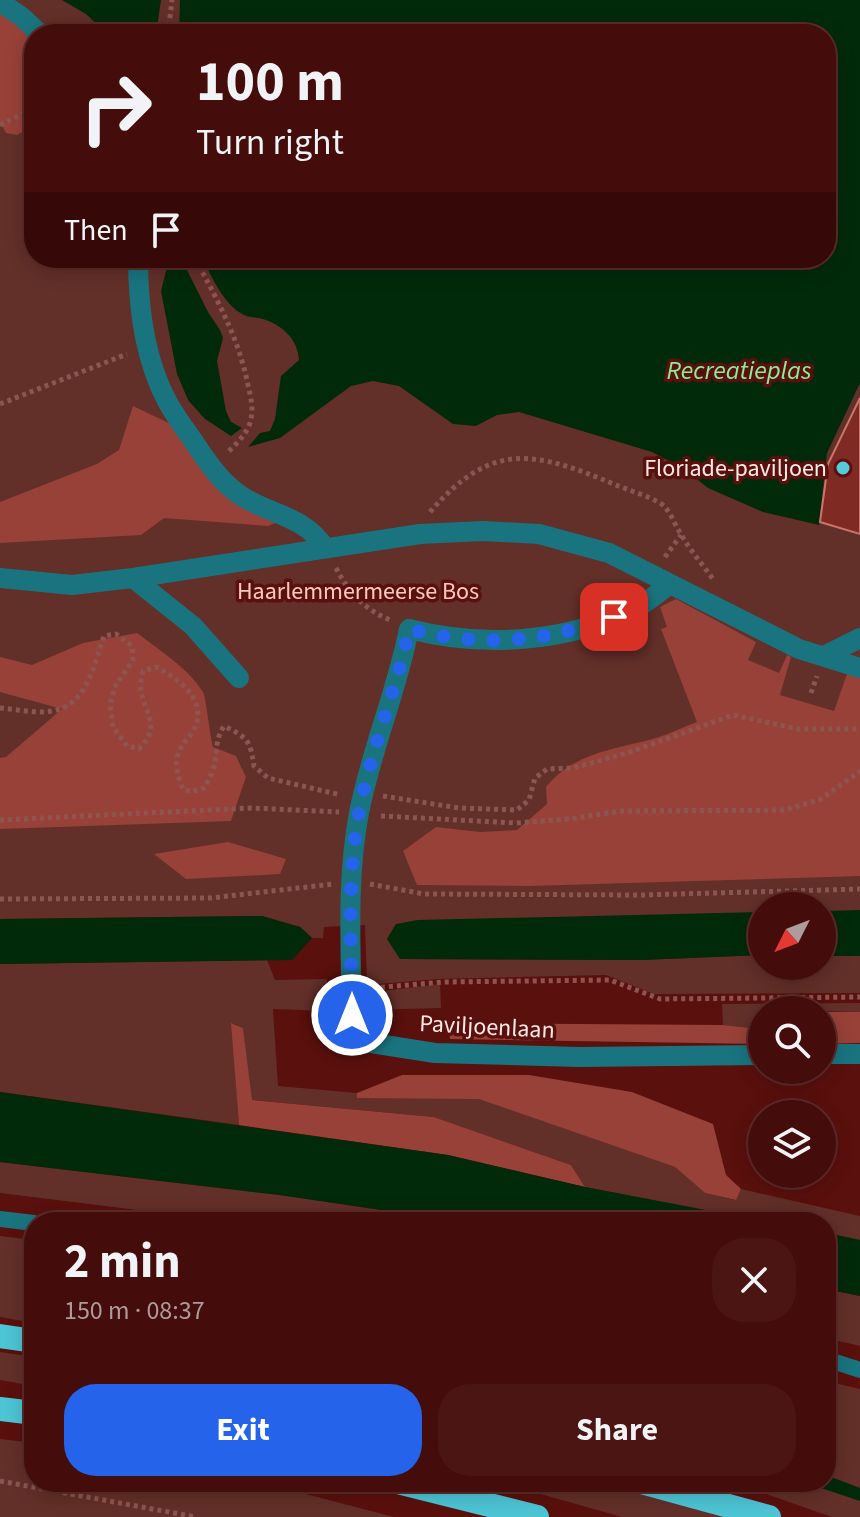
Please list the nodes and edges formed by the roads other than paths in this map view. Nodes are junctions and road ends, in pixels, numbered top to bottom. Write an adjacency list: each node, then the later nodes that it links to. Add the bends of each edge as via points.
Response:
1 (0, 2): 2 (street)
2 (29, 24)
3 (139, 268): 4 (street, via 146,347 167,400 212,469 245,498 306,527)
4 (327, 552): 6 (street); 7 (street, via 420,534 539,534 609,553)
5 (0, 578): 6 (street, via 72,585)
6 (133, 578): 11 (street, via 193,626)
7 (670, 584): 9 (street, via 799,649); 14 (street, Paviljoenlaan, via 636,609 555,634 500,642 409,629 361,806 352,881 352,1040 421,1051)
8 (860, 638): 9 (street)
9 (824, 656): 10 (street)
10 (860, 668)
11 (239, 678)
12 (836, 1054): 13 (street)
13 (860, 1054)
14 (748, 1055)
15 (0, 1219): 16 (lane)
16 (24, 1222)
17 (0, 1336): 18 (highway)
18 (24, 1340)
19 (836, 1362): 20 (lane)
20 (860, 1370)
21 (0, 1409): 22 (highway)
22 (24, 1412)
23 (438, 1492): 25 (highway)
24 (678, 1492): 26 (highway)
25 (537, 1517)
26 (769, 1517)

